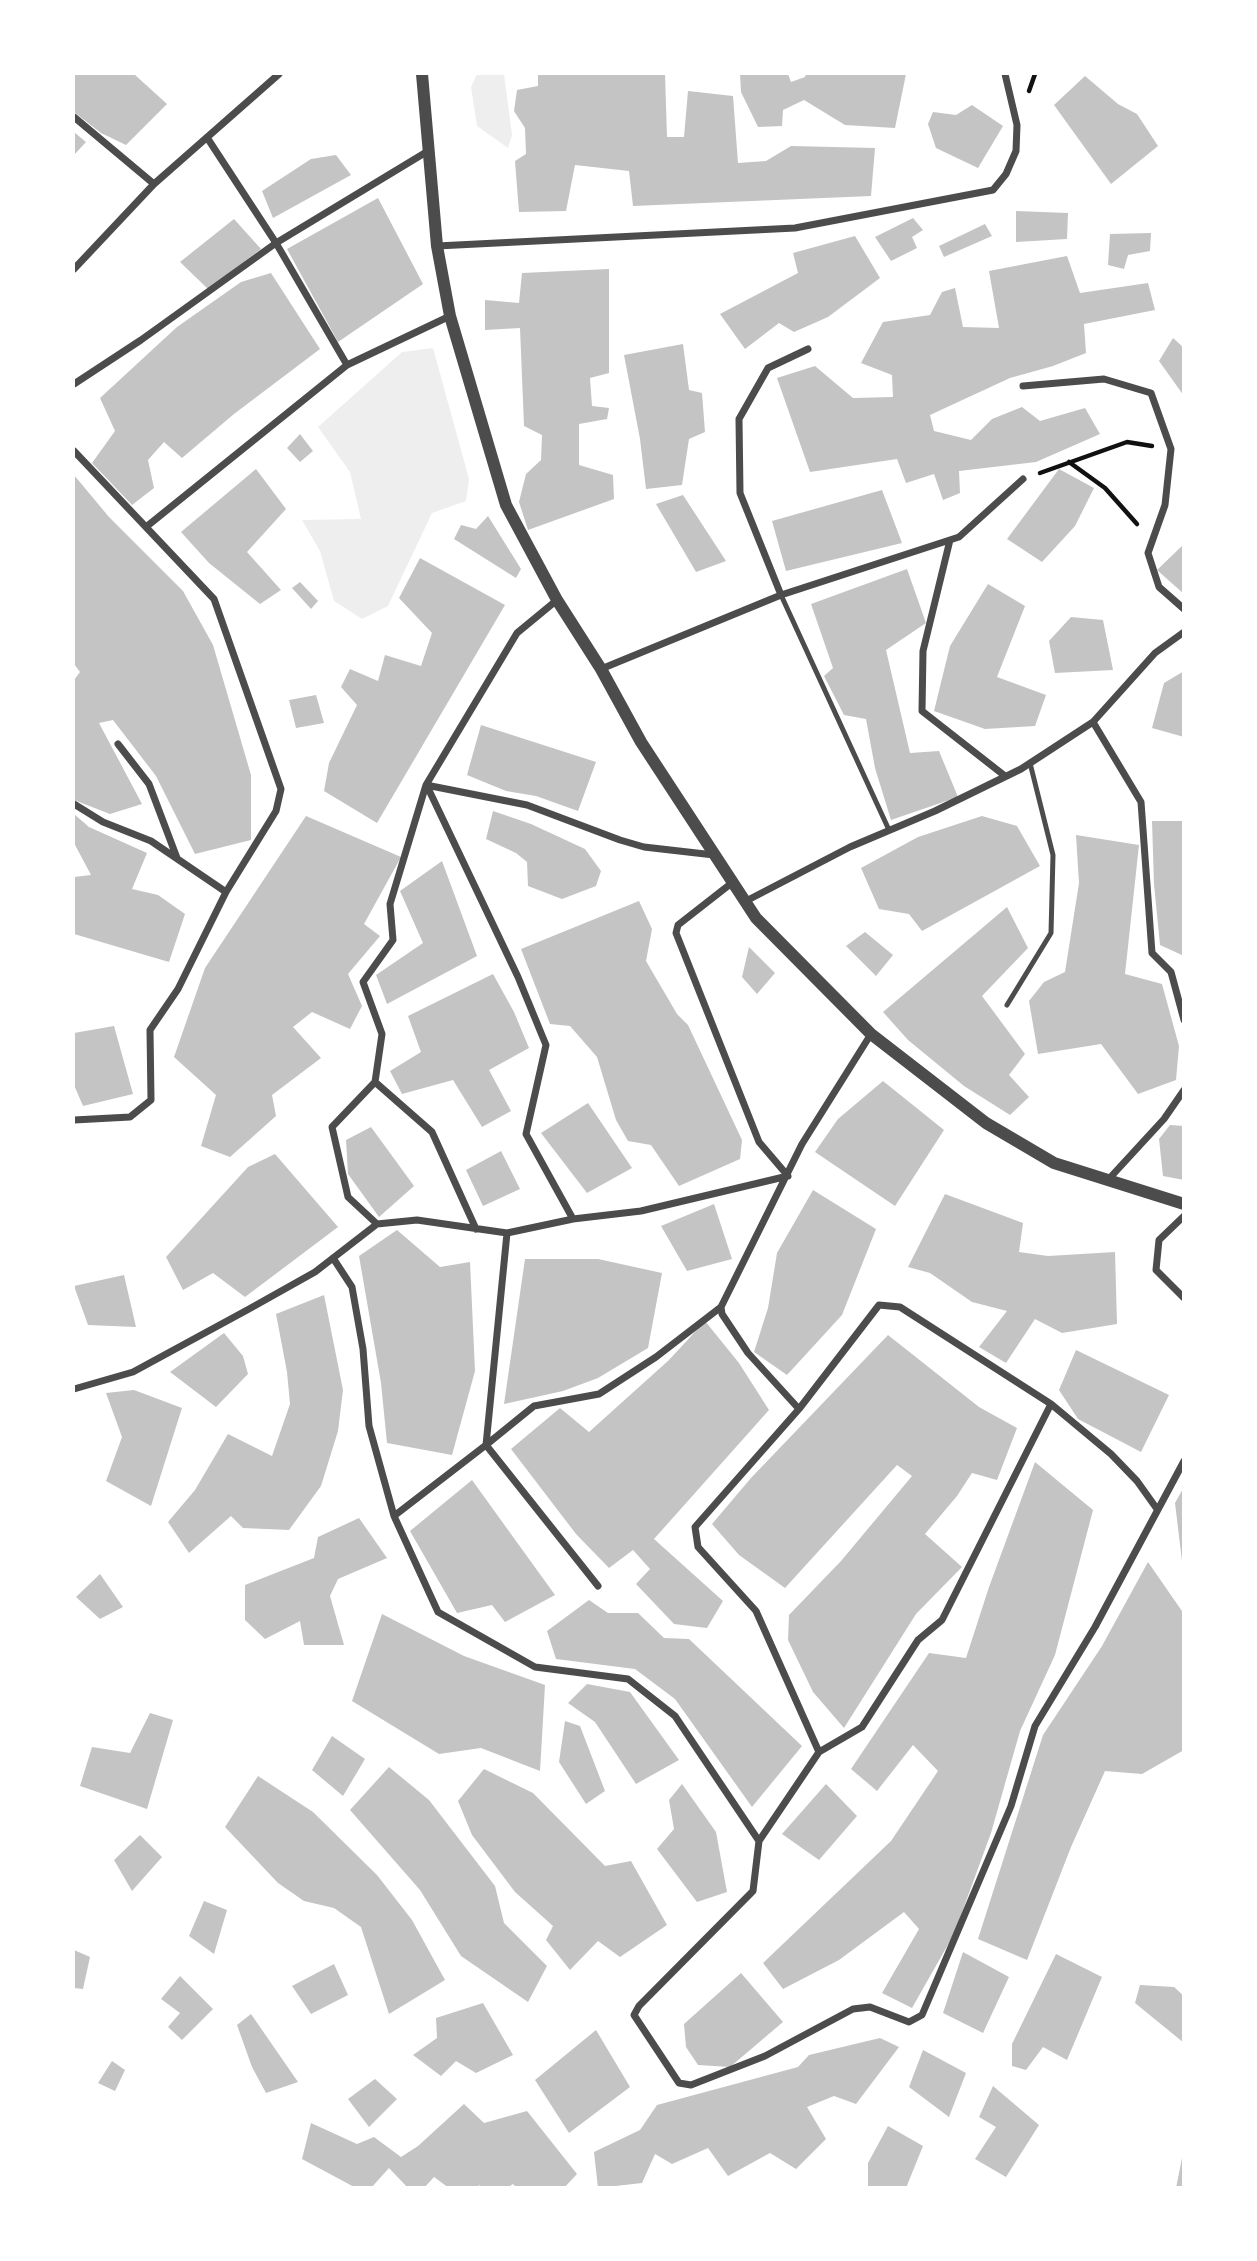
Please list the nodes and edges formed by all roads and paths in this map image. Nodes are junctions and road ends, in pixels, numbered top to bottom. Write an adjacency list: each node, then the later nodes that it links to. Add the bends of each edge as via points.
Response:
1 (422, 74): 6 (street)
2 (1005, 74): 9 (street, via 1017,125 1016,151 993,190 795,228)
3 (273, 75): 5 (street)
4 (74, 117): 7 (street)
5 (208, 139): 7 (street); 8 (street)
6 (429, 151): 8 (street); 9 (street)
7 (154, 184): 10 (street)
8 (276, 243): 13 (street); 14 (street)
9 (437, 246): 11 (street)
10 (74, 269)
11 (450, 316): 13 (street); 24 (street, via 506,505)
12 (808, 349): 23 (street, via 768,368 740,419 740,493)
13 (347, 365): 20 (street)
14 (74, 384)
15 (1023, 386): 16 (street, via 1104,379 1150,393)
16 (1171, 449): 18 (path, via 1127,442); 22 (street, via 1165,505)
17 (74, 452): 20 (street)
18 (1068, 462): 19 (path); 22 (path, via 1105,488)
19 (1023, 480): 21 (street)
20 (146, 527): 38 (street, via 214,599 281,789 276,811)
21 (950, 540): 23 (street); 31 (street, via 923,651 922,711)
22 (1152, 542): 25 (street, via 1148,553 1159,587)
23 (782, 595): 27 (street); 34 (lane)
24 (557, 600): 27 (street); 32 (street, via 517,633)
25 (1184, 609)
26 (1184, 632): 28 (street, via 1155,653)
27 (601, 669): 35 (street, via 641,743)
28 (1093, 722): 30 (street); 41 (street, via 1141,802 1152,953 1171,972)
29 (118, 744): 36 (street, via 149,784)
30 (1030, 763): 31 (street); 40 (lane, via 1053,855 1051,933)
31 (1005, 776): 34 (street)
32 (426, 785): 35 (street, via 527,806 644,847); 43 (street, via 390,904 393,940 363,982 382,1034); 50 (street, via 546,1045 526,1134)
33 (74, 804): 36 (street, via 103,822 151,841)
34 (890, 830): 39 (street)
35 (714, 855): 37 (street)
36 (177, 859): 38 (street)
37 (734, 882): 39 (street); 46 (street, via 678,925 676,933 759,1142)
38 (226, 892): 45 (street, via 177,989 150,1030 151,1100 130,1117)
39 (746, 901): 42 (street, via 756,918)
40 (1007, 1005)
41 (1184, 1020)
42 (871, 1034): 46 (street); 47 (street, via 986,1124 1054,1163)
43 (375, 1082): 51 (street, via 332,1127 348,1197); 52 (street, via 432,1132)
44 (1184, 1090): 47 (street, via 1164,1119)
45 (74, 1119)
46 (788, 1176): 50 (street, via 641,1211); 56 (street)
47 (1106, 1181): 48 (street)
48 (1180, 1202)
49 (1184, 1216): 55 (street, via 1159,1240 1156,1270)
50 (573, 1219): 53 (street)
51 (377, 1224): 52 (street, via 417,1220); 54 (street)
52 (476, 1229): 53 (street)
53 (507, 1233): 60 (street)
54 (333, 1258): 57 (street, via 133,1372); 63 (street, via 352,1287 369,1426)
55 (1184, 1298)
56 (721, 1307): 59 (street, via 748,1353); 60 (street, via 599,1394 534,1406)
57 (74, 1389)
58 (1051, 1404): 59 (street, via 900,1307 879,1305); 62 (street, via 1111,1454); 65 (street, via 942,1620 918,1640 862,1727)
59 (799, 1409): 65 (street, via 695,1527 698,1547 756,1611)
60 (486, 1445): 63 (street); 64 (street)
61 (1184, 1461): 62 (street)
62 (1157, 1509): 66 (street, via 1095,1627 1035,1726 1012,1806 922,2015 909,2022 870,2007 853,2009 765,2056 691,2085 679,2082 634,2015 753,1891)
63 (394, 1516): 66 (street, via 438,1612 535,1667 628,1679 675,1716)
64 (598, 1586)
65 (819, 1752): 66 (street)
66 (759, 1842)

